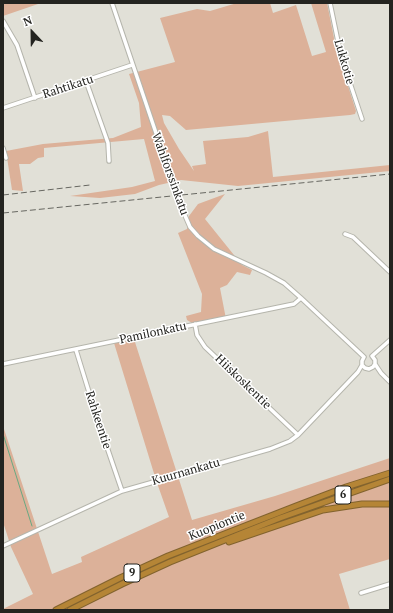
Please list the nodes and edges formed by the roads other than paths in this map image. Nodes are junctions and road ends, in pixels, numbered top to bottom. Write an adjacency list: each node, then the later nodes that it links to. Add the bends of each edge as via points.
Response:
1 (112, 3): 4 (street, Wahlforssinkatu)
2 (330, 3): 8 (street, Lukkotie, via 341,56)
3 (3, 21): 6 (street, via 17,45)
4 (132, 65): 5 (street, Rahtikatu); 14 (street, Wahlforssinkatu, via 190,226 214,249 275,278)
5 (86, 81): 6 (street, Rahtikatu); 11 (street, via 108,143)
6 (35, 98): 7 (street, Rahtikatu)
7 (3, 108)
8 (362, 119)
9 (3, 148): 10 (street)
10 (6, 158)
11 (109, 161)
12 (345, 234): 13 (street, via 353,237)
13 (390, 272)
14 (301, 298): 15 (street, Pamilonkatu, via 294,304); 19 (street, Wahlforssinkatu)
15 (195, 324): 17 (street, Pamilonkatu); 27 (street, Hiiskoskentie, via 205,347)
16 (390, 340): 18 (street)
17 (76, 350): 20 (street, Pamilonkatu); 30 (street, Rahkeentie)
18 (372, 356): 19 (street); 22 (street)
19 (364, 357): 21 (street)
20 (3, 364)
21 (362, 364): 23 (street); 25 (street, Kuurnankatu)
22 (375, 364): 23 (street); 24 (street)
23 (369, 368): 24 (street); 25 (street, Kuurnankatu)
24 (381, 373): 26 (street)
25 (352, 378): 27 (street, Kuurnankatu)
26 (390, 382)
27 (298, 435): 30 (street, Kuurnankatu, via 270,449)
28 (390, 471): 37 (highway, Kuopiontie / 9, via 168,556)
29 (390, 479): 32 (highway, Kuopiontie / 6)
30 (122, 491): 34 (street, Kuurnankatu)
31 (390, 504): 33 (highway, via 362,504 323,510)
32 (297, 512): 33 (highway, Kuopiontie / 9)
33 (216, 544): 38 (highway, Kuopiontie / 9, via 170,562)
34 (3, 546)
35 (390, 584): 36 (street)
36 (361, 593)
37 (56, 610)
38 (70, 610)

